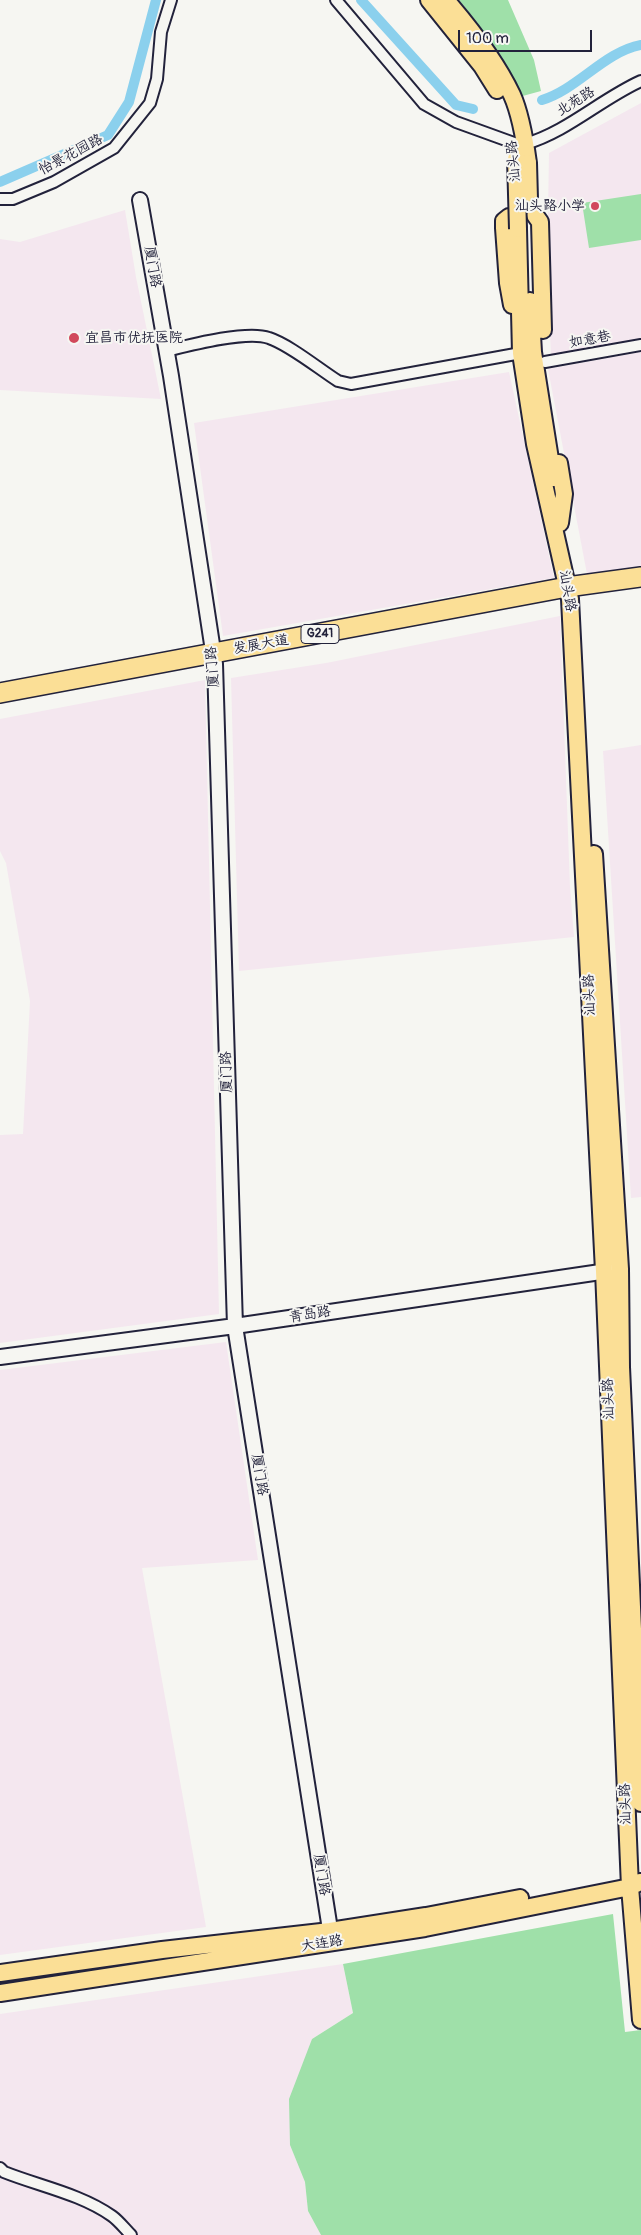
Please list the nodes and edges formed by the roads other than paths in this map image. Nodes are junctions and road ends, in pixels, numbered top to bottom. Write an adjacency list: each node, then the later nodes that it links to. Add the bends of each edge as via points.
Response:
1 (171, 0): 7 (street, 怡景花园路, via 161,32 157,79 150,103 114,148 54,182 13,199)
2 (336, 0): 6 (street, via 424,104 456,122)
3 (430, 0): 6 (main road, 汕头路, via 482,66 501,97)
4 (446, 0): 6 (main road, 汕头路, via 492,60 513,96)
5 (641, 81): 6 (street, 北苑路, via 545,138)
6 (520, 143): 9 (main road, 汕头路, bridge)
7 (0, 199)
8 (140, 200): 11 (street, 厦门路)
9 (523, 222): 12 (main road, 汕头路); 13 (main road, via 540,222); 14 (main road, 汕头路, via 533,352)
10 (641, 345): 13 (street, 如意巷)
11 (166, 351): 12 (street, via 209,340 268,337 338,381 351,384); 18 (street, 厦门路)
12 (520, 353): 17 (main road, 汕头路, via 535,444)
13 (545, 362): 14 (main road, via 564,494)
14 (560, 522): 17 (main road, 汕头路)
15 (641, 578): 17 (highway, 发展大道 / G241)
16 (641, 589): 17 (highway, 发展大道 / G241)
17 (573, 592): 18 (highway, 发展大道 / G241); 21 (main road, 汕头路)
18 (214, 659): 19 (highway, 发展大道 / G241); 20 (highway, 发展大道 / G241); 22 (street, 厦门路)
19 (0, 693)
20 (0, 704)
21 (612, 1270): 22 (street, 青岛路); 24 (main road, 汕头路, via 622,1377); 25 (main road, 汕头路)
22 (235, 1326): 23 (street, 青岛路); 26 (street, 厦门路)
23 (0, 1357)
24 (641, 1803)
25 (635, 1879): 26 (main road, 大连路, via 426,1916); 29 (main road, 汕头路)
26 (331, 1937): 27 (main road, 大连路, via 162,1950); 28 (main road, 大连路)
27 (0, 1973)
28 (0, 1993)
29 (641, 2020)
30 (0, 2168): 31 (street, via 42,2187 78,2198 113,2216)
31 (131, 2235)

